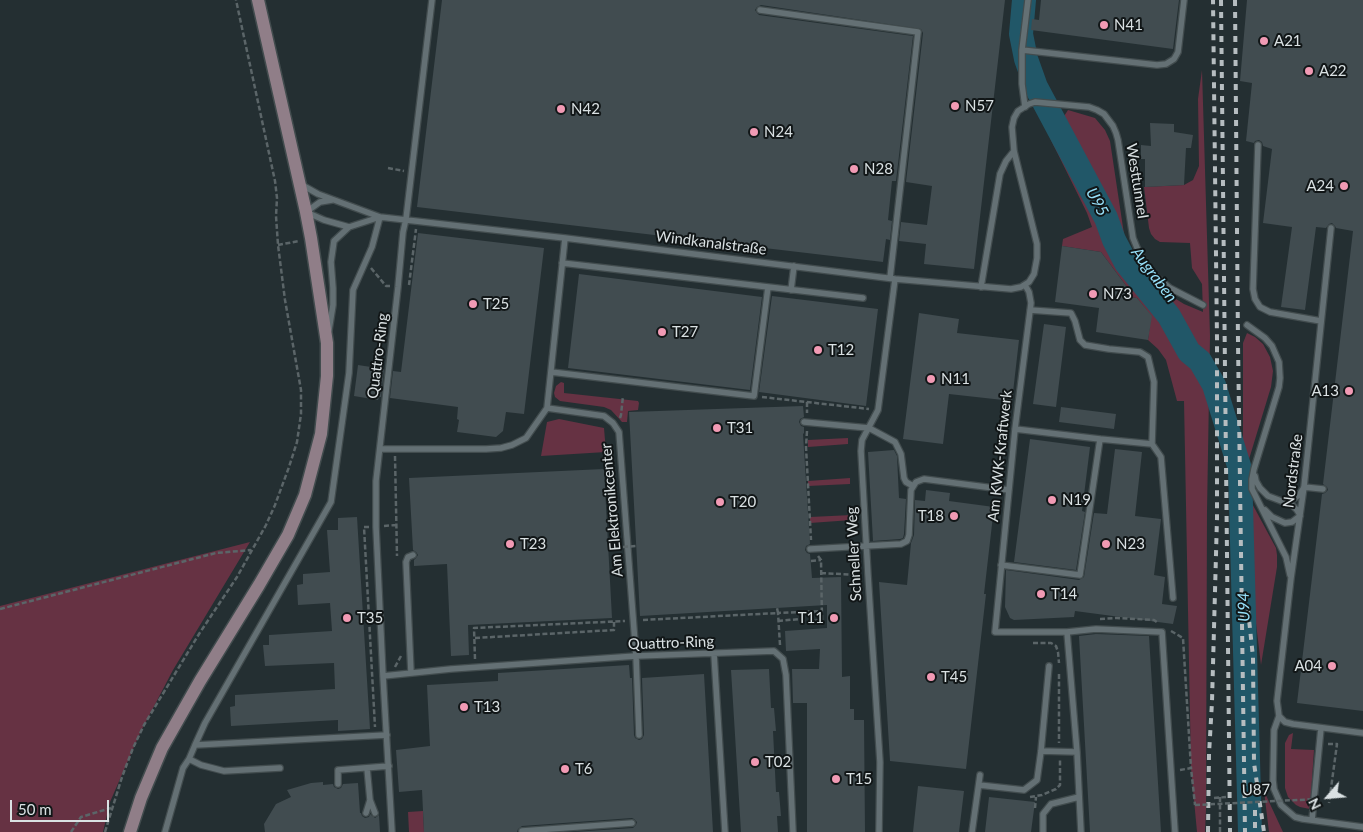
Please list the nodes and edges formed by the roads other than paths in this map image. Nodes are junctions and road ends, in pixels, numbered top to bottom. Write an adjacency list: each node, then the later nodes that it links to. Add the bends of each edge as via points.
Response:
1 (258, 0): 10 (main road)
2 (432, 0): 14 (lane, Quattro-Ring)
3 (1028, 0): 6 (lane)
4 (1184, 0): 6 (lane, via 1178,52 1166,64)
5 (760, 10): 20 (lane, Schneller Weg, via 918,32)
6 (1022, 50): 7 (lane)
7 (1024, 107): 9 (lane, via 1014,118); 26 (lane, Westtunnel, via 1035,102 1089,107 1104,114 1118,140 1133,238 1140,255 1153,274 1170,288)
8 (1258, 145): 28 (lane, via 1255,299 1260,307 1270,312)
9 (1014, 151): 21 (lane, via 1036,244 1035,270); 23 (lane, via 1000,174)
10 (300, 183): 11 (lane); 12 (main road)
11 (334, 199): 12 (lane, via 320,202); 13 (lane)
12 (306, 212): 15 (lane); 30 (main road)
13 (380, 217): 14 (lane, Windkanalstraße); 15 (lane); 66 (lane, via 372,247 353,290 350,373 331,502)
14 (406, 219): 17 (lane, Windkanalstraße); 38 (lane, Quattro-Ring)
15 (349, 227): 30 (lane, via 334,241 331,252 333,288)
16 (1331, 228): 28 (lane, Nordstraße)
17 (565, 238): 18 (lane); 19 (lane, Windkanalstraße)
18 (562, 263): 22 (lane); 31 (lane)
19 (794, 266): 20 (lane, Windkanalstraße); 24 (lane)
20 (893, 278): 23 (lane, Windkanalstraße); 34 (lane, Schneller Weg, via 878,410)
21 (1025, 285): 23 (lane, Windkanalstraße, via 1004,290); 27 (lane, Am KWK-Kraftwerk, via 1029,292)
22 (768, 286): 24 (lane); 31 (lane, via 754,396)
23 (980, 287)
24 (791, 290): 25 (lane)
25 (862, 298)
26 (1203, 305)
27 (1030, 310): 35 (lane, Am KWK-Kraftwerk); 37 (lane, via 1071,313 1080,340 1085,345 1140,352 1148,357 1154,382)
28 (1321, 321): 41 (lane, Nordstraße)
29 (1247, 325): 39 (lane, via 1272,346 1279,362 1280,378)
30 (326, 343): 84 (main road, via 327,376 321,434 305,495 288,535 162,748)
31 (551, 372): 32 (lane)
32 (547, 408): 38 (lane, via 526,438 501,448); 50 (lane, Am Elektronikcenter, via 604,416 616,426)
33 (804, 422): 34 (lane)
34 (869, 428): 40 (lane, via 895,442 901,454 904,478); 47 (lane, Schneller Weg, via 862,440 861,451)
35 (1015, 429): 36 (lane); 43 (lane, Am KWK-Kraftwerk)
36 (1100, 439): 37 (lane); 52 (lane, via 1080,575)
37 (1152, 444): 54 (lane, via 1161,457)
38 (380, 448): 60 (lane, Quattro-Ring, via 376,527)
39 (1254, 469): 44 (lane, via 1260,488 1268,496); 45 (lane, via 1252,489)
40 (913, 486): 43 (lane, via 924,479); 47 (lane, via 907,541)
41 (1304, 488): 42 (lane); 44 (lane, via 1292,500); 46 (lane, Nordstraße)
42 (1322, 489)
43 (1009, 490): 52 (lane, Am KWK-Kraftwerk)
44 (1281, 501): 46 (lane, via 1292,505)
45 (1261, 507): 46 (lane, via 1285,523); 53 (lane, via 1286,557)
46 (1300, 516): 53 (lane, Nordstraße)
47 (866, 545): 48 (lane); 89 (lane, Schneller Weg, via 880,762)
48 (811, 549)
49 (413, 555): 59 (lane, via 406,562)
50 (629, 560): 51 (lane); 57 (lane, Am Elektronikcenter)
51 (637, 560)
52 (1001, 564): 55 (lane, Am KWK-Kraftwerk, via 995,632)
53 (1291, 578): 61 (lane, Nordstraße)
54 (1173, 598)
55 (1067, 632): 68 (lane); 93 (lane, via 1096,629 1162,632)
56 (714, 654): 57 (lane, Quattro-Ring); 87 (lane); 88 (lane, Quattro-Ring, via 770,650 783,659)
57 (636, 656): 59 (lane, Quattro-Ring, via 504,669); 65 (lane, Am Elektronikcenter)
58 (1049, 666): 67 (lane)
59 (411, 673): 60 (lane, Quattro-Ring)
60 (383, 676): 64 (lane, Quattro-Ring)
61 (1278, 716): 62 (lane, via 1284,722); 80 (lane, Nordstraße, via 1274,730 1274,788 1287,811 1295,817)
62 (1321, 728): 63 (lane); 80 (lane)
63 (1363, 733)
64 (387, 735): 66 (lane); 70 (lane, Quattro-Ring)
65 (639, 735)
66 (195, 745): 69 (lane)
67 (1041, 751): 68 (lane); 75 (lane, via 1037,780 1024,790)
68 (1077, 752): 76 (lane)
69 (189, 759): 71 (lane, via 224,771); 85 (lane)
70 (389, 766): 72 (lane); 86 (lane, Quattro-Ring)
71 (280, 768)
72 (367, 768): 74 (lane, via 338,770); 77 (lane)
73 (980, 775): 75 (lane)
74 (338, 784)
75 (979, 785): 90 (lane)
76 (1079, 797): 91 (lane, via 1052,804 1043,814); 92 (lane)
77 (370, 800): 78 (lane); 79 (lane)
78 (375, 812)
79 (366, 813)
80 (1312, 820): 82 (lane, Nordstraße)
81 (632, 824): 83 (lane)
82 (1363, 827)
83 (522, 831)
84 (130, 832)
85 (165, 832)
86 (392, 832)
87 (725, 832)
88 (793, 832)
89 (879, 832)
90 (972, 832)
91 (1043, 832)
92 (1081, 832)
93 (1175, 832)

